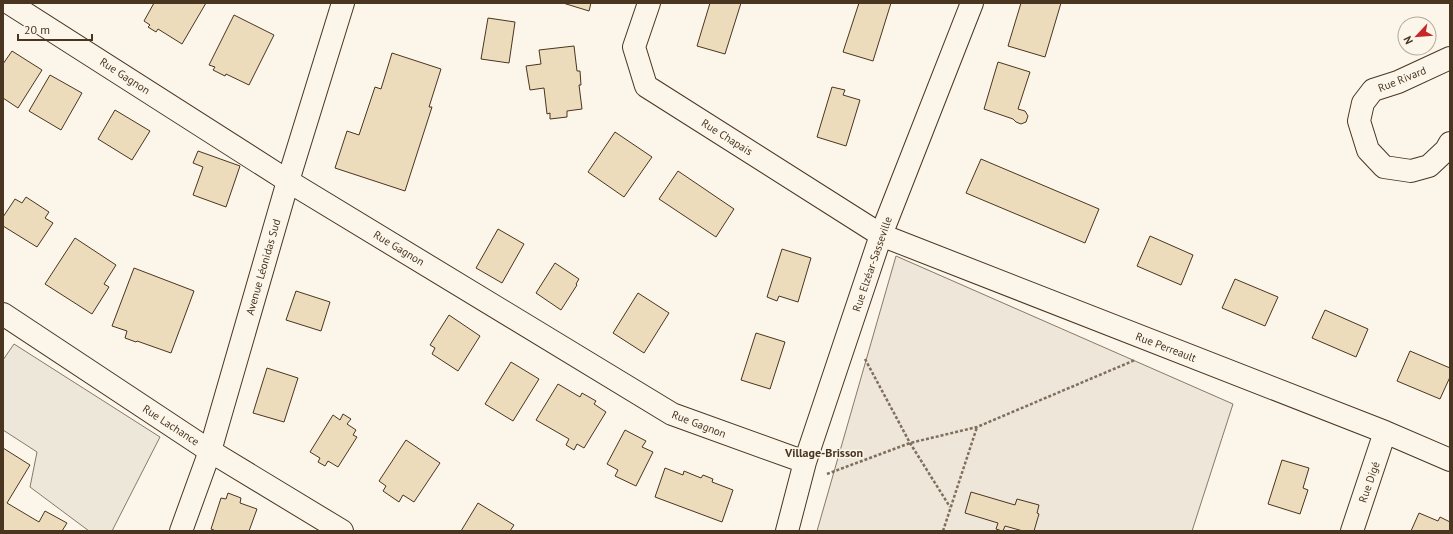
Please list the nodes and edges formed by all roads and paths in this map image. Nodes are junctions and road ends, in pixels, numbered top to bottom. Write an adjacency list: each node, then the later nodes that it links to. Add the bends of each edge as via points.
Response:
1 (9, 3): 7 (street, Rue Gagnon)
2 (343, 3): 7 (street, Avenue Léonidas Sud)
3 (649, 3): 8 (street, Rue Chapais, via 634,47 646,86)
4 (972, 3): 8 (street, Rue Elzéar-Sasseville)
5 (1450, 58): 6 (street, Rue Rivard, via 1398,82 1373,90 1363,103 1359,121 1368,150 1384,167 1411,171 1429,166)
6 (1450, 143)
7 (288, 181): 15 (street, Avenue Léonidas Sud); 17 (street, Rue Gagnon, via 672,414)
8 (881, 235): 10 (street, Rue Elzéar-Sasseville); 11 (street, Rue Perreault)
9 (3, 314): 15 (street, Rue Lachance)
10 (849, 329): 14 (path); 17 (street, Rue Elzéar-Sasseville)
11 (1166, 347): 12 (path); 13 (street, Rue Perreault)
12 (977, 427): 14 (path); 19 (path)
13 (1385, 432): 16 (street, Rue Perreault); 24 (street, Rue Digé)
14 (910, 443): 18 (path); 19 (path)
15 (210, 451): 20 (street, Avenue Léonidas Sud); 21 (street, Rue Lachance)
16 (1450, 460)
17 (805, 462): 18 (street, Rue Elzéar-Sasseville)
18 (799, 484): 22 (street, Rue Elzéar-Sasseville)
19 (950, 507): 23 (path)
20 (181, 531)
21 (342, 531)
22 (787, 531)
23 (943, 531)
24 (1352, 531)

